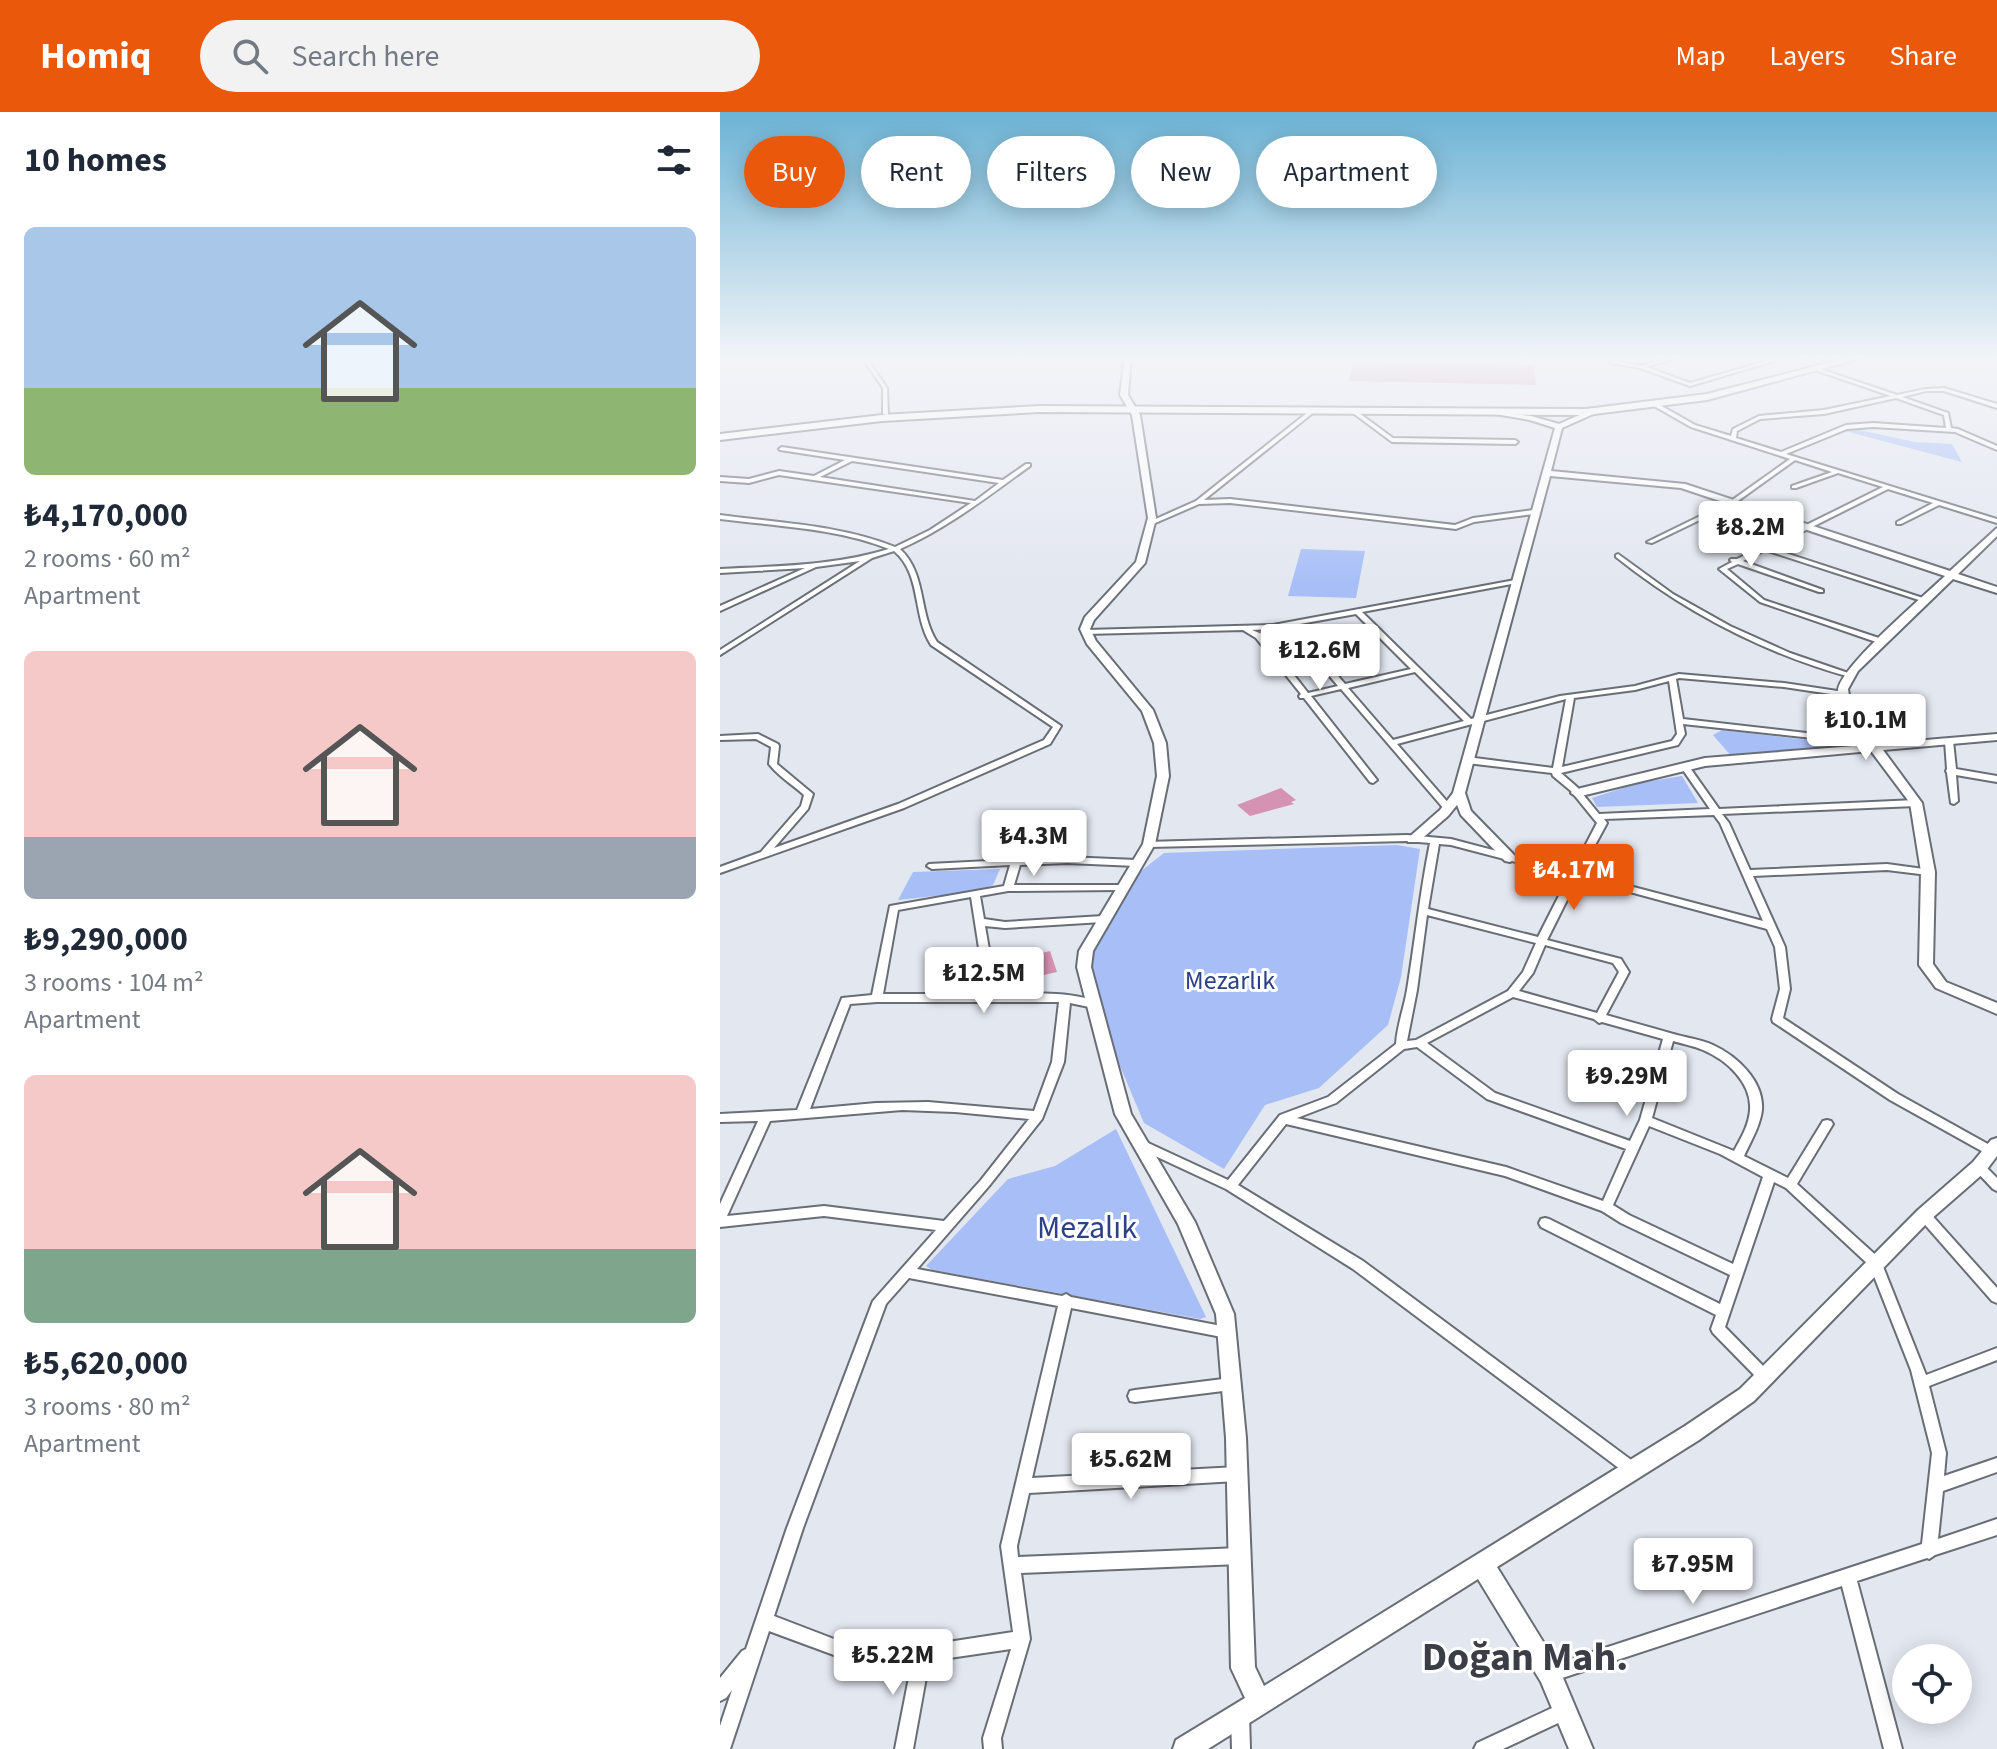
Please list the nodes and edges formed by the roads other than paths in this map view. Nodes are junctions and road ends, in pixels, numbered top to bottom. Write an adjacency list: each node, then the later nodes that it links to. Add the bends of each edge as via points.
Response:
1 (741, 432): 11 (highway)
2 (747, 432): 11 (highway)
3 (1138, 432): 36 (street)
4 (1285, 432): 30 (street)
5 (1382, 432): 15 (street, via 1392,440)
6 (1557, 432): 23 (street)
7 (1713, 432): 13 (street)
8 (1734, 432): 13 (street)
9 (1833, 432): 18 (street)
10 (1956, 432): 14 (street)
11 (720, 435)
12 (1997, 438): 14 (street)
13 (1733, 439): 18 (street)
14 (1979, 440): 16 (street)
15 (1515, 442)
16 (1997, 448)
17 (782, 449): 19 (street)
18 (1781, 454): 20 (street)
19 (854, 458): 24 (street); 26 (street)
20 (1793, 459): 22 (street); 31 (street)
21 (1028, 465): 26 (street)
22 (1836, 472): 27 (street); 28 (street)
23 (1546, 473): 31 (street, via 1682,486); 33 (street)
24 (816, 478): 25 (street, via 779,473 749,481); 29 (street)
25 (720, 479)
26 (1003, 482): 29 (street)
27 (1794, 487)
28 (1887, 487): 32 (street); 38 (street)
29 (973, 502): 42 (street)
30 (1198, 502): 33 (street, via 1255,503 1456,527); 36 (street)
31 (1733, 502): 38 (street); 40 (street)
32 (1938, 503): 35 (street); 37 (street)
33 (1534, 512): 49 (street)
34 (720, 517): 42 (street)
35 (1997, 521)
36 (1151, 523): 57 (street, via 1140,563 1089,619)
37 (1899, 523)
38 (1806, 526): 41 (street); 48 (street)
39 (1997, 531): 48 (street)
40 (1650, 542)
41 (1762, 547): 45 (street); 52 (street)
42 (895, 549): 43 (street); 90 (street, via 918,582 930,638 1051,719 1055,734 901,806)
43 (874, 555): 46 (street); 59 (street)
44 (1618, 556): 61 (street, via 1723,627)
45 (1733, 560): 51 (street); 58 (street, via 1722,569 1762,601)
46 (821, 564): 47 (street); 53 (street)
47 (720, 571)
48 (1950, 575): 50 (street); 52 (street)
49 (1515, 582): 54 (street); 67 (street)
50 (1997, 590)
51 (1821, 591)
52 (1924, 600): 58 (street)
53 (720, 609)
54 (1357, 611): 55 (street); 60 (street)
55 (1289, 624): 56 (street); 63 (street)
56 (1246, 629): 57 (street); 65 (street, via 1259,636)
57 (1086, 632): 89 (street, via 1147,710 1160,743 1163,776)
58 (1882, 642): 61 (street)
59 (720, 653)
60 (1415, 670): 63 (street); 67 (street)
61 (1850, 675): 64 (street)
62 (1672, 678): 64 (street, via 1706,676); 66 (street); 68 (street)
63 (1346, 686): 65 (street); 72 (street)
64 (1844, 694): 73 (street, via 1845,708)
65 (1303, 696): 79 (street)
66 (1571, 696): 67 (street); 76 (street)
67 (1473, 720): 72 (street); 74 (street)
68 (1678, 721): 73 (street); 76 (street, via 1681,734 1675,743)
69 (1997, 737): 71 (street)
70 (720, 738): 90 (street, via 758,736 775,746 773,764 809,794 805,807)
71 (1949, 741): 73 (street); 77 (street)
72 (1394, 742): 84 (street)
73 (1877, 747): 75 (street); 83 (street)
74 (1467, 760): 76 (street); 80 (street)
75 (1685, 767): 81 (street); 85 (street)
76 (1557, 771): 81 (street)
77 (1950, 771): 78 (street); 82 (street)
78 (1997, 779)
79 (1373, 780)
80 (1459, 793): 84 (street); 91 (street, via 1465,812)
81 (1577, 793): 86 (street)
82 (1954, 801)
83 (1916, 803): 85 (street); 96 (street)
84 (1448, 808): 87 (street)
85 (1714, 813): 86 (street); 97 (street)
86 (1597, 817): 98 (street, via 1602,823)
87 (1413, 839): 88 (street); 89 (street)
88 (1435, 841): 91 (street); 102 (street)
89 (1149, 844): 93 (street)
90 (762, 855): 95 (street)
91 (1510, 858): 98 (street)
92 (1016, 862): 93 (street); 94 (street); 100 (street)
93 (1136, 863): 99 (street)
94 (932, 866)
95 (720, 870)
96 (1928, 872): 97 (street, via 1887,867); 112 (street, via 1926,965 1941,985)
97 (1749, 873): 105 (street)
98 (1575, 876): 105 (street); 106 (street)
99 (1121, 887): 100 (street); 103 (street)
100 (1008, 888): 101 (street)
101 (975, 894): 104 (street); 108 (street, via 893,908)
102 (1424, 911): 106 (street); 116 (street)
103 (1103, 919): 104 (street); 111 (street, via 1086,951 1084,967)
104 (980, 922): 109 (street, via 986,961)
105 (1769, 926): 126 (street, via 1780,947 1785,989 1777,1019)
106 (1541, 942): 107 (street, via 1528,973); 113 (street, via 1622,965 1624,972)
107 (1512, 993): 113 (street); 115 (street)
108 (877, 998): 109 (street); 117 (street, via 846,1001)
109 (979, 998): 110 (street)
110 (1065, 998): 111 (street); 118 (street, via 1058,1062)
111 (1094, 1004): 124 (street, via 1123,1114)
112 (1997, 1009)
113 (1599, 1019): 114 (street)
114 (1669, 1037): 122 (street); 127 (street, via 1719,1053 1749,1084 1756,1108)
115 (1419, 1043): 116 (street); 125 (street, via 1491,1096)
116 (1401, 1046): 120 (street, via 1332,1100)
117 (802, 1113): 118 (street, via 927,1106); 121 (street)
118 (1038, 1116): 136 (street)
119 (720, 1118): 121 (street)
120 (1284, 1118): 130 (street); 132 (street, via 1506,1172)
121 (765, 1119): 134 (street)
122 (1646, 1120): 125 (street); 127 (street)
123 (1827, 1124): 129 (street)
124 (1141, 1144): 130 (street); 143 (street, via 1186,1222 1225,1314)
125 (1633, 1147): 132 (street)
126 (1989, 1154): 131 (street); 133 (street)
127 (1737, 1158): 128 (street)
128 (1770, 1175): 129 (street); 138 (street)
129 (1790, 1185): 137 (street)
130 (1230, 1186): 150 (street, via 1358,1265)
131 (1997, 1186)
132 (1606, 1207): 138 (street)
133 (1924, 1215): 137 (street); 140 (street)
134 (720, 1220): 136 (street, via 824,1211)
135 (1545, 1223): 142 (street)
136 (946, 1226): 139 (street)
137 (1875, 1263): 145 (street); 146 (street)
138 (1735, 1271): 142 (street)
139 (906, 1272): 141 (street); 160 (street, via 880,1301)
140 (1997, 1297)
141 (1066, 1300): 143 (street); 152 (street)
142 (1722, 1312): 145 (street, via 1718,1329 1725,1340)
143 (1227, 1332): 147 (street)
144 (1997, 1354): 146 (street)
145 (1765, 1377): 150 (street)
146 (1921, 1383): 153 (street, via 1939,1453)
147 (1231, 1384): 148 (street); 151 (street)
148 (1135, 1396)
149 (1997, 1465): 153 (street)
150 (1633, 1470): 157 (street)
151 (1237, 1474): 152 (street); 156 (street)
152 (1023, 1486): 158 (street, via 1009,1546)
153 (1936, 1486): 155 (street)
154 (1997, 1527): 155 (street)
155 (1929, 1551): 159 (street)
156 (1240, 1556): 158 (street); 166 (street, via 1243,1668)
157 (1482, 1564): 164 (street); 166 (street)
158 (1013, 1565): 161 (street)
159 (1848, 1577): 164 (street); 176 (street)
160 (764, 1621): 162 (street); 163 (street, via 834,1647)
161 (1022, 1639): 163 (street); 171 (street)
162 (755, 1649): 165 (street); 169 (street)
163 (922, 1654): 170 (street)
164 (1550, 1674): 167 (street)
165 (720, 1692)
166 (1259, 1703): 168 (street)
167 (1565, 1711): 174 (street); 175 (street)
168 (1240, 1715): 172 (street); 173 (street)
169 (721, 1749)
170 (904, 1749)
171 (993, 1749)
172 (1185, 1749)
173 (1241, 1749)
174 (1483, 1749)
175 (1581, 1749)
176 (1893, 1749)

